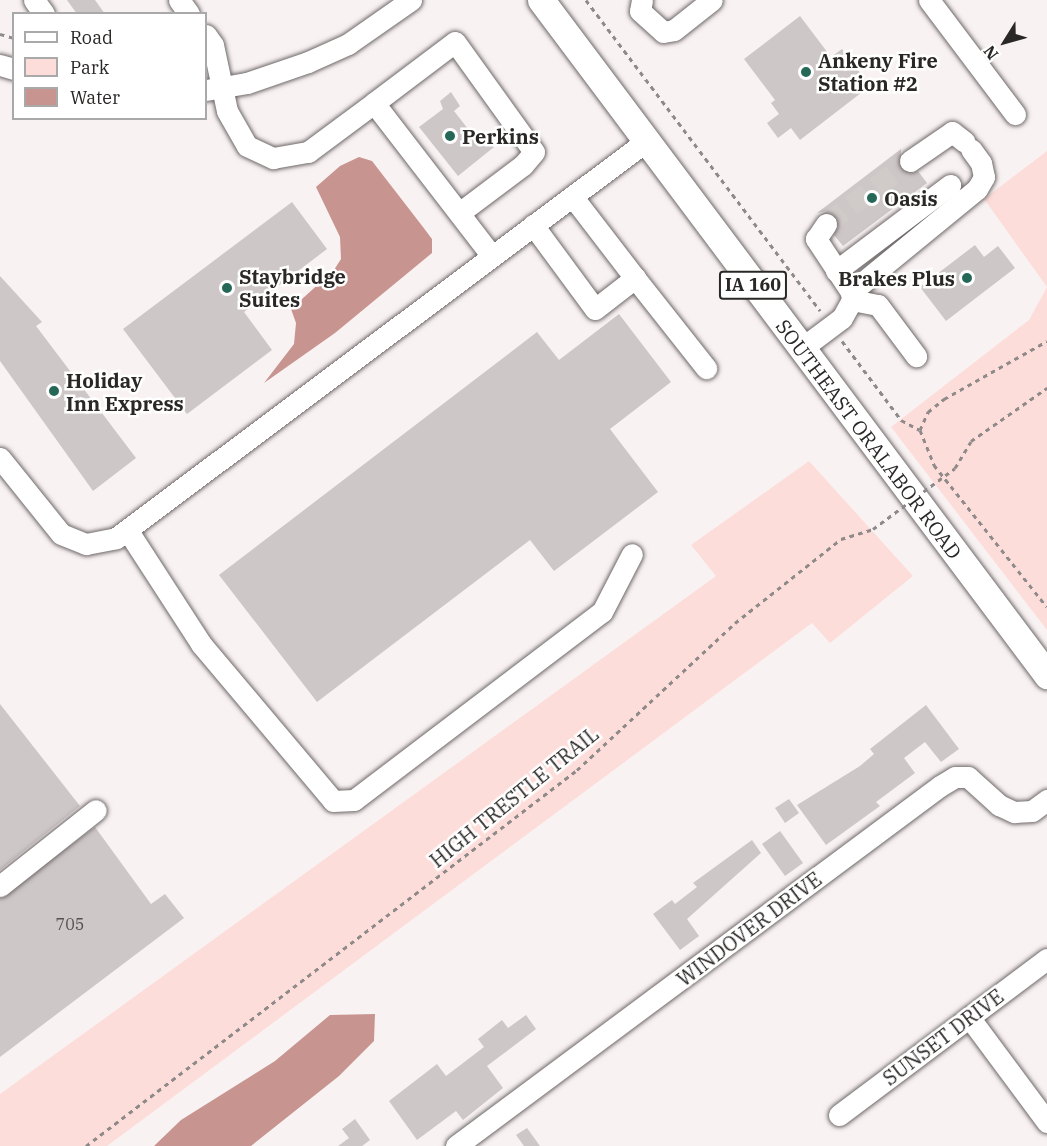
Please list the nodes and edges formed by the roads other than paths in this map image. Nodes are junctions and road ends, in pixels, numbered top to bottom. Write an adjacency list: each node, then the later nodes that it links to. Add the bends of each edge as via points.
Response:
1 (411, 0): 7 (street, via 338,48 278,74)
2 (541, 0): 10 (main road, SOUTHEAST ORALABOR ROAD / IA 160)
3 (712, 0): 5 (street, via 674,30 663,32)
4 (929, 0): 9 (street)
5 (637, 4)
6 (207, 36): 7 (street, via 213,45)
7 (214, 89): 8 (street, via 234,130 247,146 273,158 308,152)
8 (374, 103): 14 (street); 14 (street, via 455,42 534,152 523,165)
9 (1015, 114)
10 (645, 142): 13 (street); 21 (main road, SOUTHEAST ORALABOR ROAD / IA 160)
11 (910, 161): 20 (street, via 952,132 981,162 984,177 978,189 873,271)
12 (950, 185): 18 (street)
13 (572, 196): 16 (street); 19 (street)
14 (459, 213): 17 (street)
15 (826, 224): 18 (street, via 816,239)
16 (533, 225): 17 (street); 19 (street, via 595,309)
17 (492, 256): 25 (street)
18 (836, 271): 20 (street)
19 (635, 278): 23 (street)
20 (852, 296): 21 (street, via 850,310); 22 (street, via 878,305)
21 (802, 348): 27 (main road, SOUTHEAST ORALABOR ROAD / IA 160)
22 (916, 356)
23 (706, 368)
24 (0, 458): 25 (street, via 49,524 71,540 101,543)
25 (128, 531): 26 (street, via 201,644 333,801 354,800 602,612)
26 (632, 554)
27 (1047, 675)
28 (1047, 800): 35 (street, WINDOVER DRIVE, via 1032,811 1014,812 999,805 968,777 955,777)
29 (96, 810): 30 (street)
30 (0, 886)
31 (1047, 959): 32 (street, SUNSET DRIVE)
32 (969, 1017): 33 (street, SUNSET DRIVE); 34 (street)
33 (839, 1115)
34 (1047, 1122)
35 (456, 1146)

